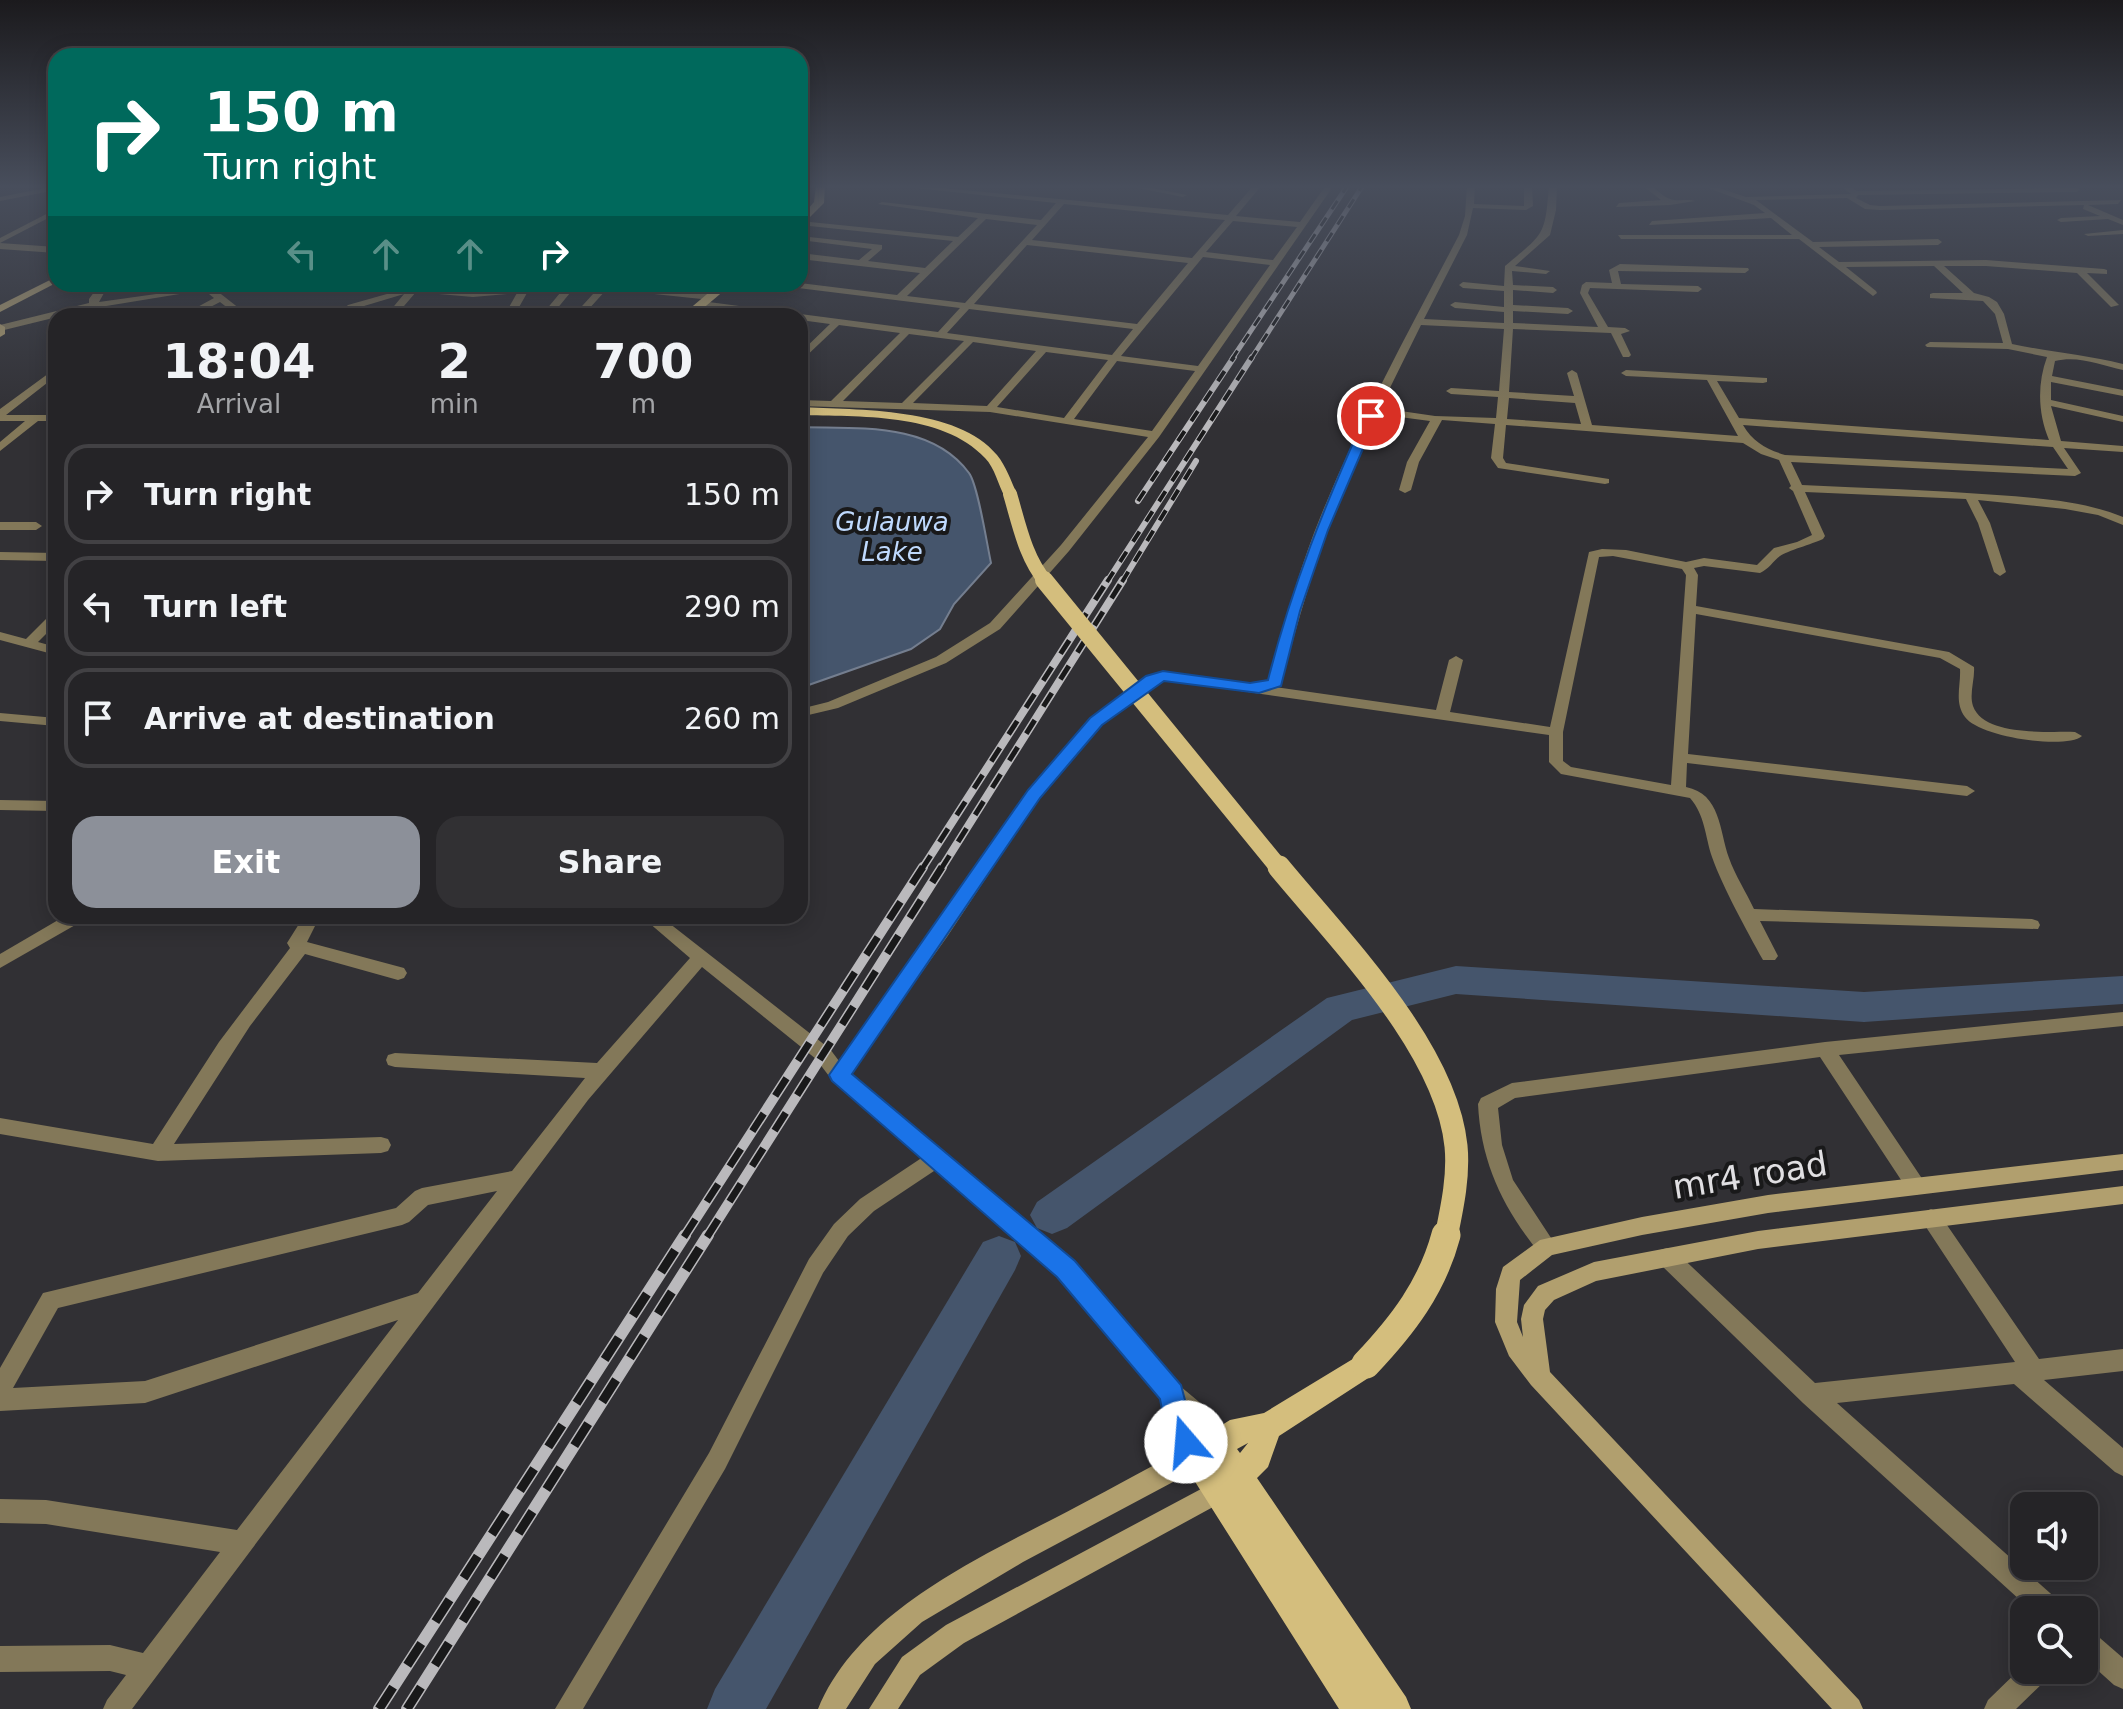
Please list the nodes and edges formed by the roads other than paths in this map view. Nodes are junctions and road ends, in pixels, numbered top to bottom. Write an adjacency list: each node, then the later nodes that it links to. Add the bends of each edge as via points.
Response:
1 (875, 265): 15 (street)
2 (933, 265): 15 (street)
3 (1004, 265): 44 (street)
4 (1190, 265): 61 (street)
5 (1274, 265): 76 (street)
6 (1448, 265): 59 (street)
7 (1512, 265): 12 (street)
8 (1836, 265): 9 (street); 35 (street)
9 (1848, 265)
10 (1937, 265): 36 (street)
11 (1977, 265): 13 (street)
12 (1508, 268): 16 (street); 22 (street)
13 (2078, 269): 17 (street); 43 (street)
14 (1745, 270): 20 (street, via 1620,267 1613,270)
15 (927, 271): 38 (street)
16 (1546, 271)
17 (2104, 272)
18 (48, 284): 53 (street)
19 (1463, 285): 22 (street)
20 (1617, 285): 23 (street); 64 (street, via 1584,287)
21 (808, 286): 38 (street)
22 (1508, 288): 24 (street); 54 (street)
23 (1698, 289)
24 (1553, 290)
25 (99, 292): 41 (street)
26 (169, 292): 41 (street)
27 (215, 292): 39 (street)
28 (397, 292): 48 (street)
29 (411, 292): 49 (street)
30 (459, 292): 31 (street)
31 (488, 292)
32 (600, 292): 50 (street)
33 (644, 292): 40 (street)
34 (716, 292): 40 (main road)
35 (1873, 293)
36 (1971, 295): 37 (street); 69 (street, via 1997,306)
37 (1933, 296)
38 (900, 297): 44 (street)
39 (220, 298): 46 (street); 47 (street)
40 (706, 300): 51 (main road); 52 (street)
41 (94, 305): 45 (street)
42 (1455, 305): 54 (street)
43 (2114, 305)
44 (965, 306): 61 (street); 66 (street)
45 (81, 308)
46 (201, 308)
47 (233, 308)
48 (350, 308)
49 (398, 308)
50 (584, 308)
51 (696, 308)
52 (743, 308)
53 (0, 309)
54 (1509, 309): 55 (street); 62 (street)
55 (1568, 311)
56 (48, 316): 60 (street)
57 (808, 317): 58 (street)
58 (838, 321): 63 (street); 71 (street)
59 (1419, 322): 62 (street); 92 (street)
60 (0, 327): 65 (street)
61 (1139, 327): 74 (street)
62 (1509, 328): 64 (street); 85 (street)
63 (908, 330): 66 (street); 89 (street)
64 (1615, 331): 72 (street)
65 (0, 334)
66 (941, 334): 67 (street)
67 (971, 339): 70 (street); 90 (street)
68 (1930, 345): 69 (street)
69 (2008, 346): 73 (street)
70 (1043, 349): 74 (street); 91 (street)
71 (808, 351)
72 (1626, 355)
73 (2055, 356): 75 (street); 81 (street)
74 (1114, 358): 76 (street); 99 (street)
75 (2123, 367)
76 (1200, 369): 103 (street)
77 (1572, 373): 86 (street)
78 (1626, 373): 80 (street)
79 (48, 377): 94 (street)
80 (1710, 377): 82 (street); 100 (street)
81 (2047, 378): 84 (street); 87 (street)
82 (1763, 380)
83 (1451, 391): 85 (street)
84 (2123, 393)
85 (1505, 395): 86 (street); 101 (street)
86 (1580, 400): 102 (street)
87 (2045, 402): 98 (street); 105 (street)
88 (808, 403): 89 (street)
89 (835, 403): 90 (street)
90 (907, 404): 91 (street)
91 (990, 409): 99 (street)
92 (1374, 410): 97 (street); 126 (street, via 1321,530 1275,682)
93 (808, 412): 171 (main road, bridge, via 910,420 966,436 992,457 1036,570 1393,1006 1421,1049 1456,1142 1456,1183 1440,1264 1398,1330 1366,1364)
94 (0, 416): 95 (street)
95 (35, 418): 96 (street); 106 (street)
96 (48, 418)
97 (1436, 419): 101 (street); 111 (street)
98 (2123, 419)
99 (1068, 420): 103 (street)
100 (1736, 421): 104 (street); 105 (street)
101 (1500, 423): 102 (street); 109 (street, via 1497,458 1502,466)
102 (1588, 429): 104 (street)
103 (1155, 435): 127 (street, via 995,626 941,660)
104 (1746, 440): 108 (street)
105 (2057, 444): 107 (street); 108 (street, via 2075,473)
106 (0, 448)
107 (2123, 449)
108 (1784, 458): 110 (street)
109 (1605, 481)
110 (1795, 488): 112 (street); 118 (street, via 1819,536 1778,551 1760,569 1704,562)
111 (1405, 490)
112 (1971, 498): 113 (street, via 2098,510); 119 (street)
113 (2123, 521)
114 (0, 526): 115 (street)
115 (36, 526)
116 (0, 556): 117 (street)
117 (48, 557)
118 (1686, 566): 120 (street, via 1692,575); 131 (street, via 1618,553 1593,555)
119 (2000, 572)
120 (1689, 609): 132 (street, via 1956,659 1967,667 1966,705 1980,726); 133 (street)
121 (48, 625): 123 (street)
122 (0, 636): 123 (street)
123 (28, 644): 124 (street)
124 (48, 649)
125 (1456, 660): 128 (street)
126 (1259, 689): 128 (street); 152 (street, via 1163,676 1096,721 1034,794)
127 (808, 711)
128 (1442, 716): 131 (street)
129 (0, 717): 130 (street)
130 (48, 721)
131 (1556, 732): 134 (street, via 1556,762 1566,771)
132 (2075, 736)
133 (1680, 758): 134 (street); 135 (street)
134 (1678, 790): 138 (street, via 1703,800 1721,859)
135 (1967, 791)
136 (0, 805): 137 (street)
137 (48, 806)
138 (1748, 915): 142 (street); 144 (street)
139 (64, 924): 146 (street)
140 (307, 924): 143 (street, via 296,943)
141 (659, 924): 145 (street)
142 (2032, 925)
143 (301, 947): 147 (street); 155 (street, via 226,1044)
144 (1769, 956)
145 (700, 958): 151 (street); 152 (street, via 823,1054)
146 (0, 962)
147 (398, 973)
148 (2123, 1019): 149 (street)
149 (1825, 1049): 159 (street); 162 (street, via 1554,1084 1496,1098 1488,1104 1488,1129 1502,1180 1512,1204)
150 (395, 1060): 151 (street)
151 (601, 1071): 158 (street)
152 (839, 1075): 156 (street)
153 (0, 1126): 155 (street)
154 (381, 1145): 155 (street)
155 (158, 1153)
156 (937, 1158): 172 (street, via 1066,1269 1172,1394 1178,1426); 184 (street, via 867,1205 816,1266 717,1461)
157 (2123, 1162): 159 (street, mr4 road)
158 (518, 1178): 164 (street); 168 (street, via 422,1197 402,1216 51,1300)
159 (1916, 1186): 162 (street, mr4 road, via 1768,1204)
160 (2123, 1195): 161 (street)
161 (1931, 1218): 163 (street); 166 (street)
162 (1547, 1247): 167 (street, mr4 road, via 1511,1274 1507,1289 1506,1322 1517,1349)
163 (1667, 1257): 167 (street, via 1594,1272 1546,1293 1532,1319); 169 (street)
164 (425, 1301): 170 (street, via 145,1392); 176 (street)
165 (2123, 1360): 166 (street)
166 (2027, 1373): 169 (street); 173 (street)
167 (1539, 1377): 189 (street, mr4 road)
168 (0, 1390)
169 (1811, 1395): 177 (street)
170 (0, 1400)
171 (1268, 1427): 172 (main road, via 1240,1430); 174 (main road, via 1258,1457)
172 (1206, 1451): 174 (main road); 185 (street, via 913,1613 866,1655)
173 (2123, 1464)
174 (1227, 1486): 186 (street, via 955,1634 911,1666); 187 (main road); 188 (main road)
175 (0, 1511): 176 (street, via 46,1512)
176 (242, 1543): 180 (street)
177 (2034, 1596)
178 (2098, 1654): 181 (street)
179 (0, 1659): 180 (street, via 110,1658)
180 (148, 1667): 183 (street)
181 (2123, 1676)
182 (2023, 1684): 190 (street)
183 (116, 1709)
184 (568, 1709)
185 (831, 1709)
186 (882, 1709)
187 (1358, 1709)
188 (1394, 1709)
189 (1850, 1709)
190 (1997, 1709)

